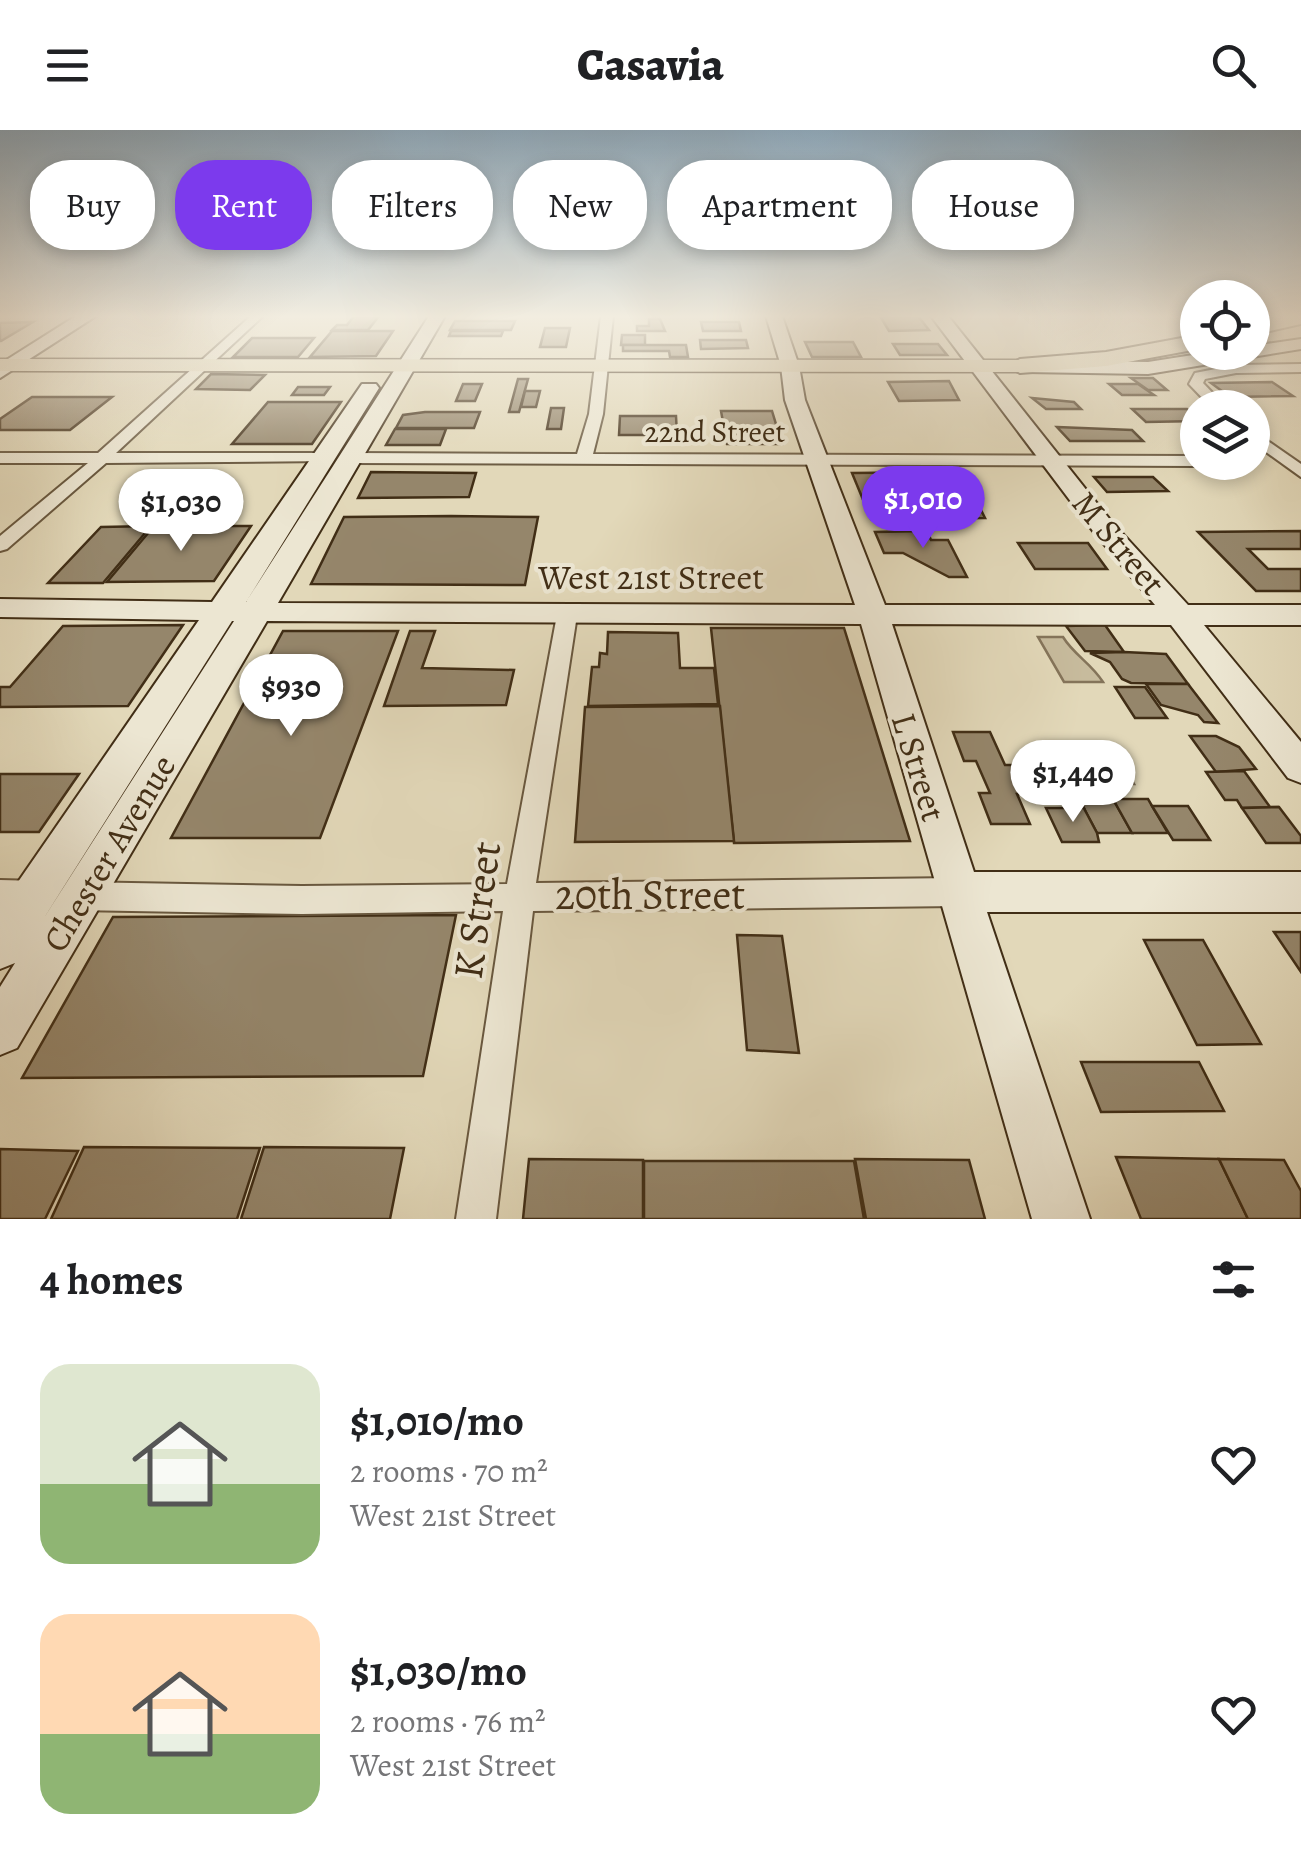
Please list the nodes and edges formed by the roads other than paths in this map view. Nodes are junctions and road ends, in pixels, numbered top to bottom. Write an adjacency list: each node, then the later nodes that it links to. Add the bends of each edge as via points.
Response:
1 (602, 366): 14 (street)
2 (790, 366): 15 (street, L Street)
3 (203, 367): 12 (street)
4 (394, 367): 13 (street, Chester Avenue)
5 (979, 367): 16 (street, M Street)
6 (1031, 367): 7 (street)
7 (1156, 367)
8 (1301, 368): 9 (street, via 1222,370 1198,378)
9 (1200, 390)
10 (1270, 446): 18 (street)
11 (0, 458): 12 (street, 22nd Street)
12 (102, 458): 13 (street, 22nd Street); 20 (street)
13 (338, 458): 14 (street, 22nd Street); 22 (street, Chester Avenue)
14 (584, 458): 15 (street, 22nd Street)
15 (816, 460): 16 (street, 22nd Street); 26 (street, L Street)
16 (1052, 460): 17 (street, 22nd Street); 24 (street, M Street)
17 (1180, 461)
18 (1294, 461): 19 (street)
19 (1301, 472)
20 (0, 544)
21 (0, 608): 22 (street, West 21st Street)
22 (240, 611): 23 (street, West 21st Street); 30 (street, Chester Avenue); 32 (street, Chester Avenue)
23 (567, 614): 26 (street, West 21st Street); 31 (street, K Street)
24 (1180, 615): 25 (street, West 21st Street); 26 (street, West 21st Street); 27 (street, M Street)
25 (1301, 615)
26 (874, 616): 28 (street, L Street)
27 (1301, 768)
28 (958, 892): 29 (street, 20th Street); 31 (street, 20th Street); 36 (street, L Street)
29 (1301, 892)
30 (17, 895): 32 (street, 20th Street); 33 (street, Chester Avenue)
31 (520, 895): 32 (street, 20th Street); 35 (street, K Street)
32 (83, 896): 34 (street, Chester Avenue)
33 (0, 947)
34 (0, 1030)
35 (476, 1219)
36 (1061, 1219)

